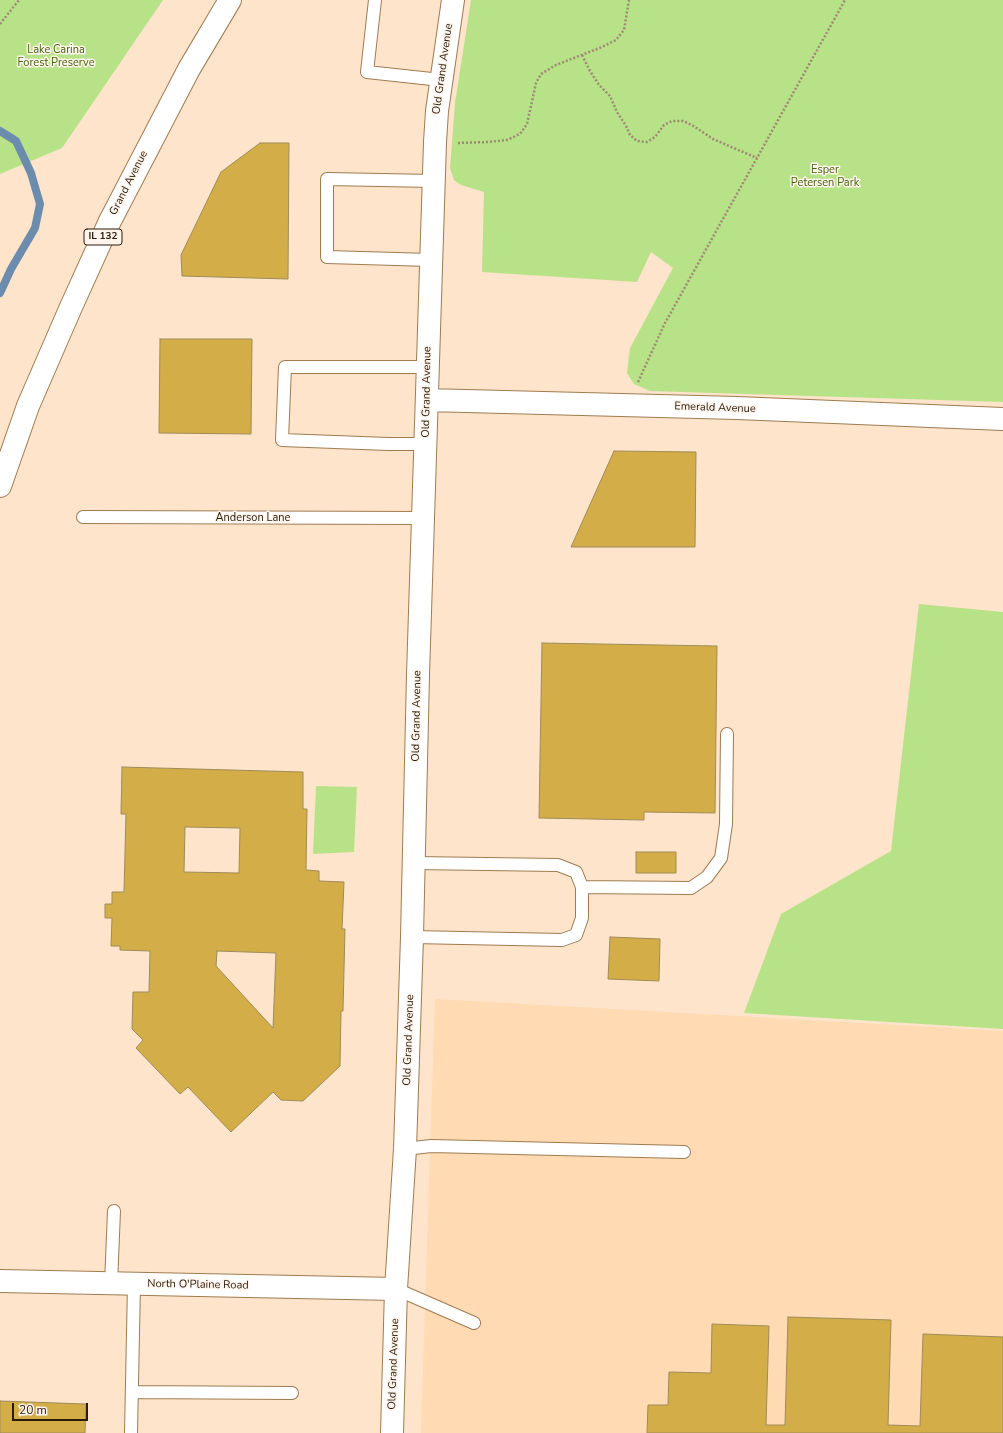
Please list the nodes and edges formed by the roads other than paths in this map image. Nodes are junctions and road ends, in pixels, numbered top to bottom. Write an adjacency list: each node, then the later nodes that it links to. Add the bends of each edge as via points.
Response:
1 (230, 0): 11 (street, Grand Avenue / IL 132, via 189,69 110,221 28,406)
2 (375, 0): 4 (lane, via 367,72)
3 (453, 0): 4 (street, Old Grand Avenue)
4 (441, 80): 5 (street, Old Grand Avenue)
5 (434, 181): 6 (street, Old Grand Avenue); 6 (lane, via 327,179 327,257)
6 (431, 260): 7 (street, Old Grand Avenue)
7 (428, 367): 8 (street, Old Grand Avenue); 10 (lane, via 285,367 282,440)
8 (427, 400): 9 (street, Emerald Avenue); 10 (street, Old Grand Avenue)
9 (1003, 419)
10 (426, 444): 13 (street, Old Grand Avenue)
11 (0, 486)
12 (82, 517): 13 (lane, Anderson Lane)
13 (423, 518): 15 (street, Old Grand Avenue)
14 (727, 734): 16 (lane, via 726,824 721,858 707,877 690,888)
15 (414, 863): 16 (lane, via 558,865 576,872); 17 (street, Old Grand Avenue)
16 (582, 887): 17 (lane, via 582,918 576,935 562,940)
17 (412, 937): 18 (street, Old Grand Avenue)
18 (405, 1149): 19 (lane, via 431,1146); 24 (street, Old Grand Avenue)
19 (684, 1152)
20 (114, 1211): 22 (lane)
21 (0, 1281): 22 (street, North O'Plaine Road)
22 (111, 1284): 23 (street, North O'Plaine Road)
23 (134, 1284): 24 (street, North O'Plaine Road); 26 (lane)
24 (396, 1289): 25 (lane); 29 (street, Old Grand Avenue)
25 (474, 1323)
26 (132, 1392): 27 (lane); 28 (lane)
27 (292, 1393)
28 (131, 1433)
29 (392, 1433)

